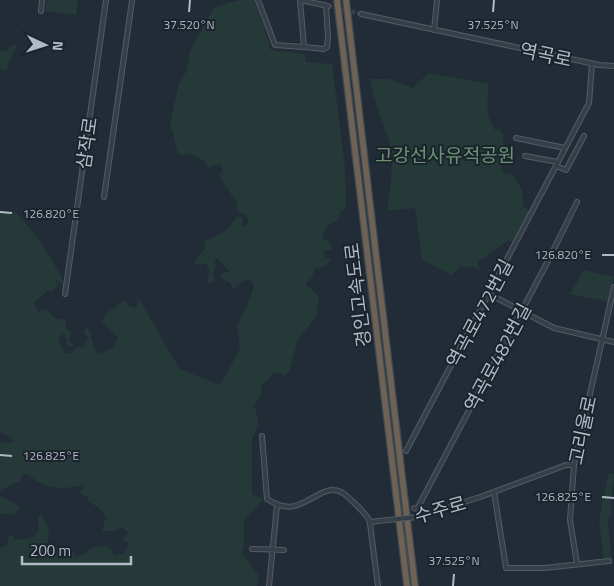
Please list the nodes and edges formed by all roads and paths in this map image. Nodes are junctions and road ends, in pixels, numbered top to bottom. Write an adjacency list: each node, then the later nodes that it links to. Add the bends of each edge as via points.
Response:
1 (42, 0): 9 (street)
2 (106, 0): 23 (street, 삼작로)
3 (258, 0): 12 (street, via 275,46)
4 (300, 0): 12 (street); 12 (street, via 327,6 326,47)
5 (337, 0): 42 (highway, 경인고속도로)
6 (346, 0): 43 (highway, 경인고속도로)
7 (437, 0): 11 (street)
8 (132, 1): 20 (street)
9 (41, 11)
10 (361, 14): 11 (street, 역곡로)
11 (434, 30): 13 (street, 역곡로)
12 (304, 47)
13 (592, 64): 14 (street, 역곡로); 17 (street, 역곡로472번길, via 589,103)
14 (614, 66)
15 (584, 136): 19 (street, via 566,170)
16 (516, 138): 17 (street)
17 (565, 148): 19 (street, 역곡로472번길)
18 (525, 156): 19 (street)
19 (557, 164): 24 (street, 역곡로472번길)
20 (104, 197)
21 (577, 202): 25 (street, 역곡로482번길)
22 (614, 286): 26 (street, 고리울로)
23 (65, 294)
24 (489, 294): 25 (street); 29 (street, 역곡로472번길)
25 (522, 311): 26 (street, via 554,328); 33 (street, 역곡로482번길, via 417,509)
26 (602, 340): 27 (street); 30 (street, 고리울로)
27 (614, 342)
28 (262, 436): 32 (street, via 267,499)
29 (406, 451)
30 (574, 465): 31 (street, 수주로, via 566,465); 39 (street, 고리울로, via 570,520)
31 (494, 492): 34 (street, 수주로, bridge, via 417,517); 39 (street, via 506,568)
32 (277, 505): 34 (street, via 294,507 325,492 342,491); 36 (street)
33 (414, 508)
34 (370, 522): 41 (street)
35 (252, 549): 36 (street)
36 (272, 549): 37 (street); 40 (street)
37 (284, 550)
38 (609, 561): 39 (street)
39 (577, 564)
40 (270, 586)
41 (378, 586)
42 (407, 586)
43 (416, 586)

